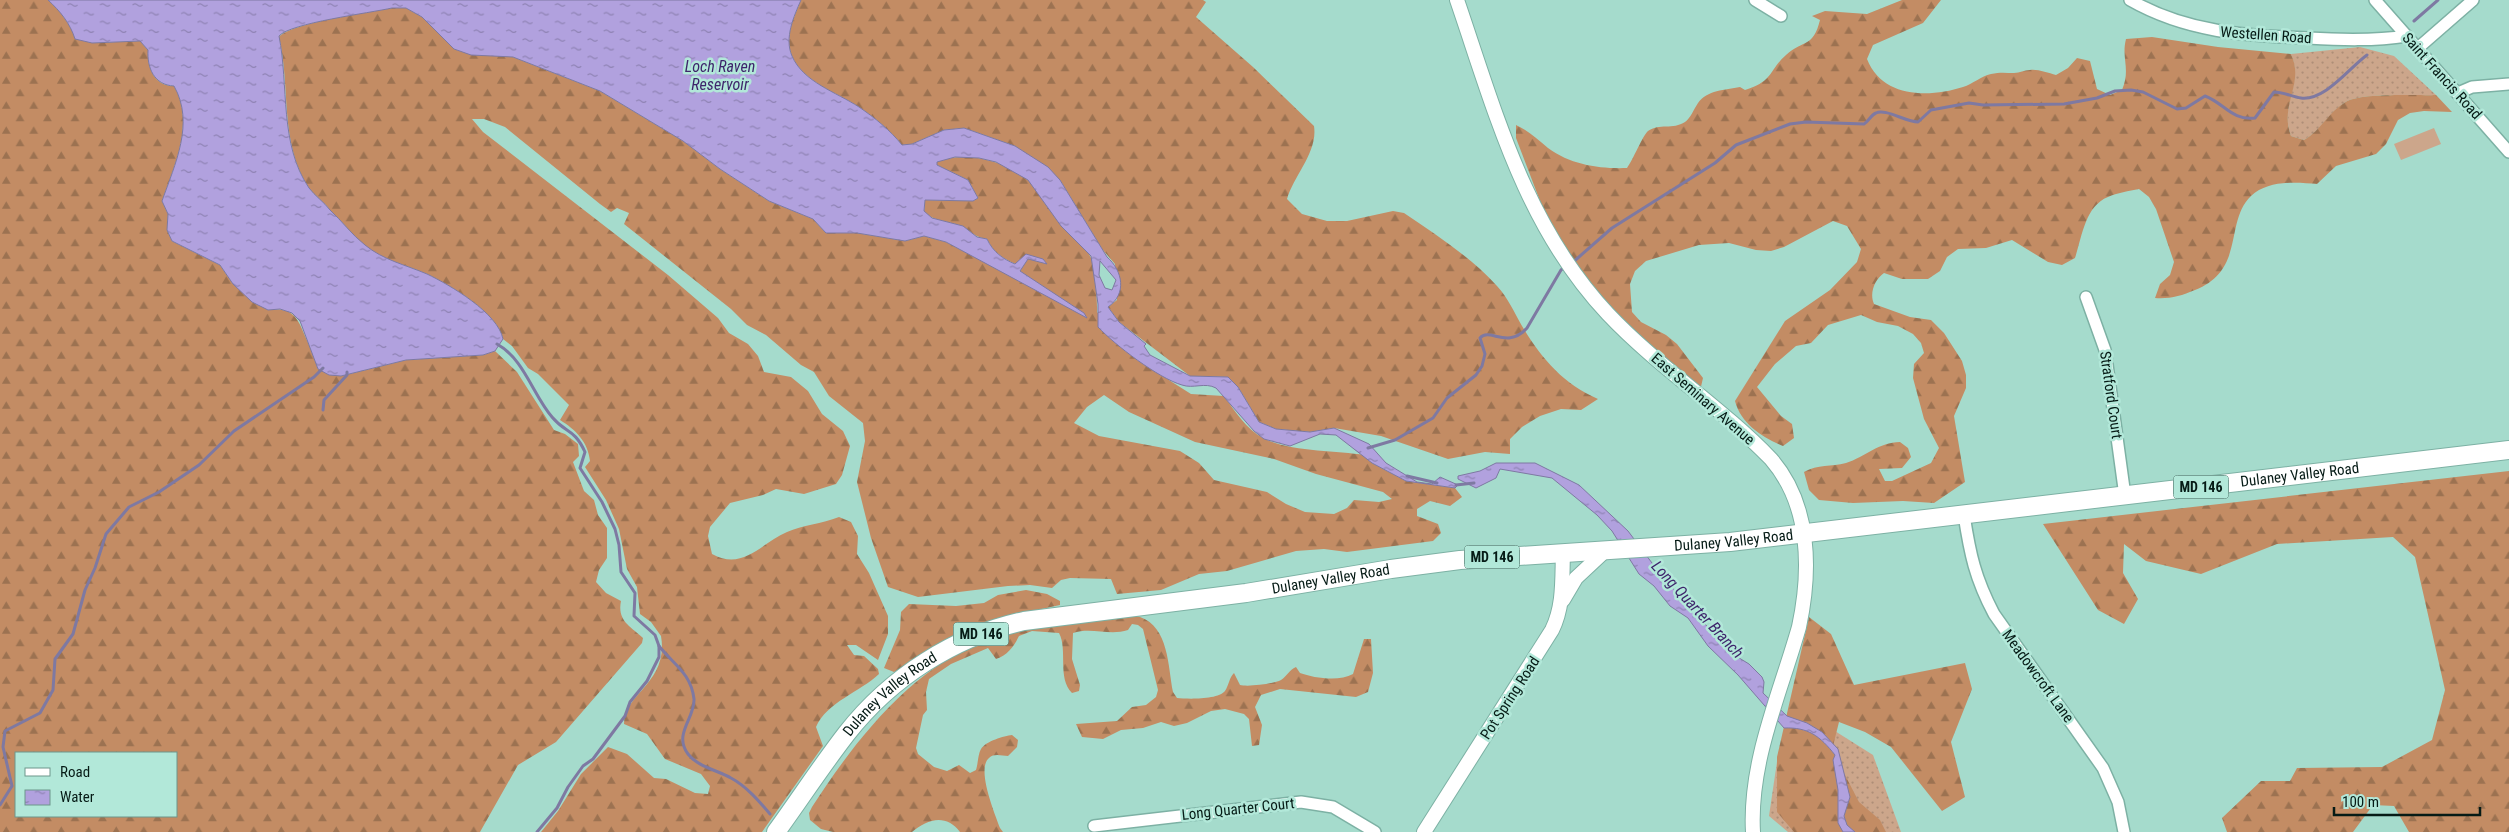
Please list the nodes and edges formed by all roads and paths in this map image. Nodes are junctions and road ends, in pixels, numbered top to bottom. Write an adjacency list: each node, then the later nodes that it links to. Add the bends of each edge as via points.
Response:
1 (1457, 0): 16 (street, East Seminary Avenue, via 1523,185 1543,226 1568,265 1621,327 1772,459 1794,494)
2 (1755, 0): 6 (street)
3 (2130, 0): 7 (street, Westellen Road, via 2171,19 2222,33 2377,41)
4 (2375, 0): 7 (street, Saint Francis Road)
5 (2473, 0): 8 (street)
6 (1781, 16)
7 (2407, 36): 8 (street, Saint Francis Road)
8 (2418, 48): 10 (street, Saint Francis Road)
9 (2509, 84): 10 (street, via 2472,87)
10 (2458, 93): 11 (street, Saint Francis Road)
11 (2509, 152)
12 (2086, 298): 14 (street, Stratford Court, via 2105,350)
13 (2509, 450): 14 (main road, Dulaney Valley Road / MD 146)
14 (2125, 496): 15 (main road, Dulaney Valley Road / MD 146)
15 (1964, 515): 16 (main road, Dulaney Valley Road / MD 146); 25 (street, Meadowcroft Lane, via 1970,556 1983,594 2103,768 2118,802)
16 (1804, 534): 17 (main road, Dulaney Valley Road / MD 146); 24 (street, East Seminary Avenue, via 1803,606 1756,780)
17 (1614, 550): 18 (main road, Dulaney Valley Road / MD 146); 19 (street, via 1576,578)
18 (1563, 552): 19 (street, Pot Spring Road); 21 (main road, Dulaney Valley Road / MD 146, via 1411,566 1253,592 1051,616 997,628 961,642 900,680 842,739)
19 (1560, 607): 23 (street, Pot Spring Road, via 1543,645)
20 (1094, 826): 22 (street, Long Quarter Court, via 1301,802 1333,807)
21 (776, 832)
22 (1375, 832)
23 (1424, 832)
24 (1753, 832)
25 (2124, 832)

